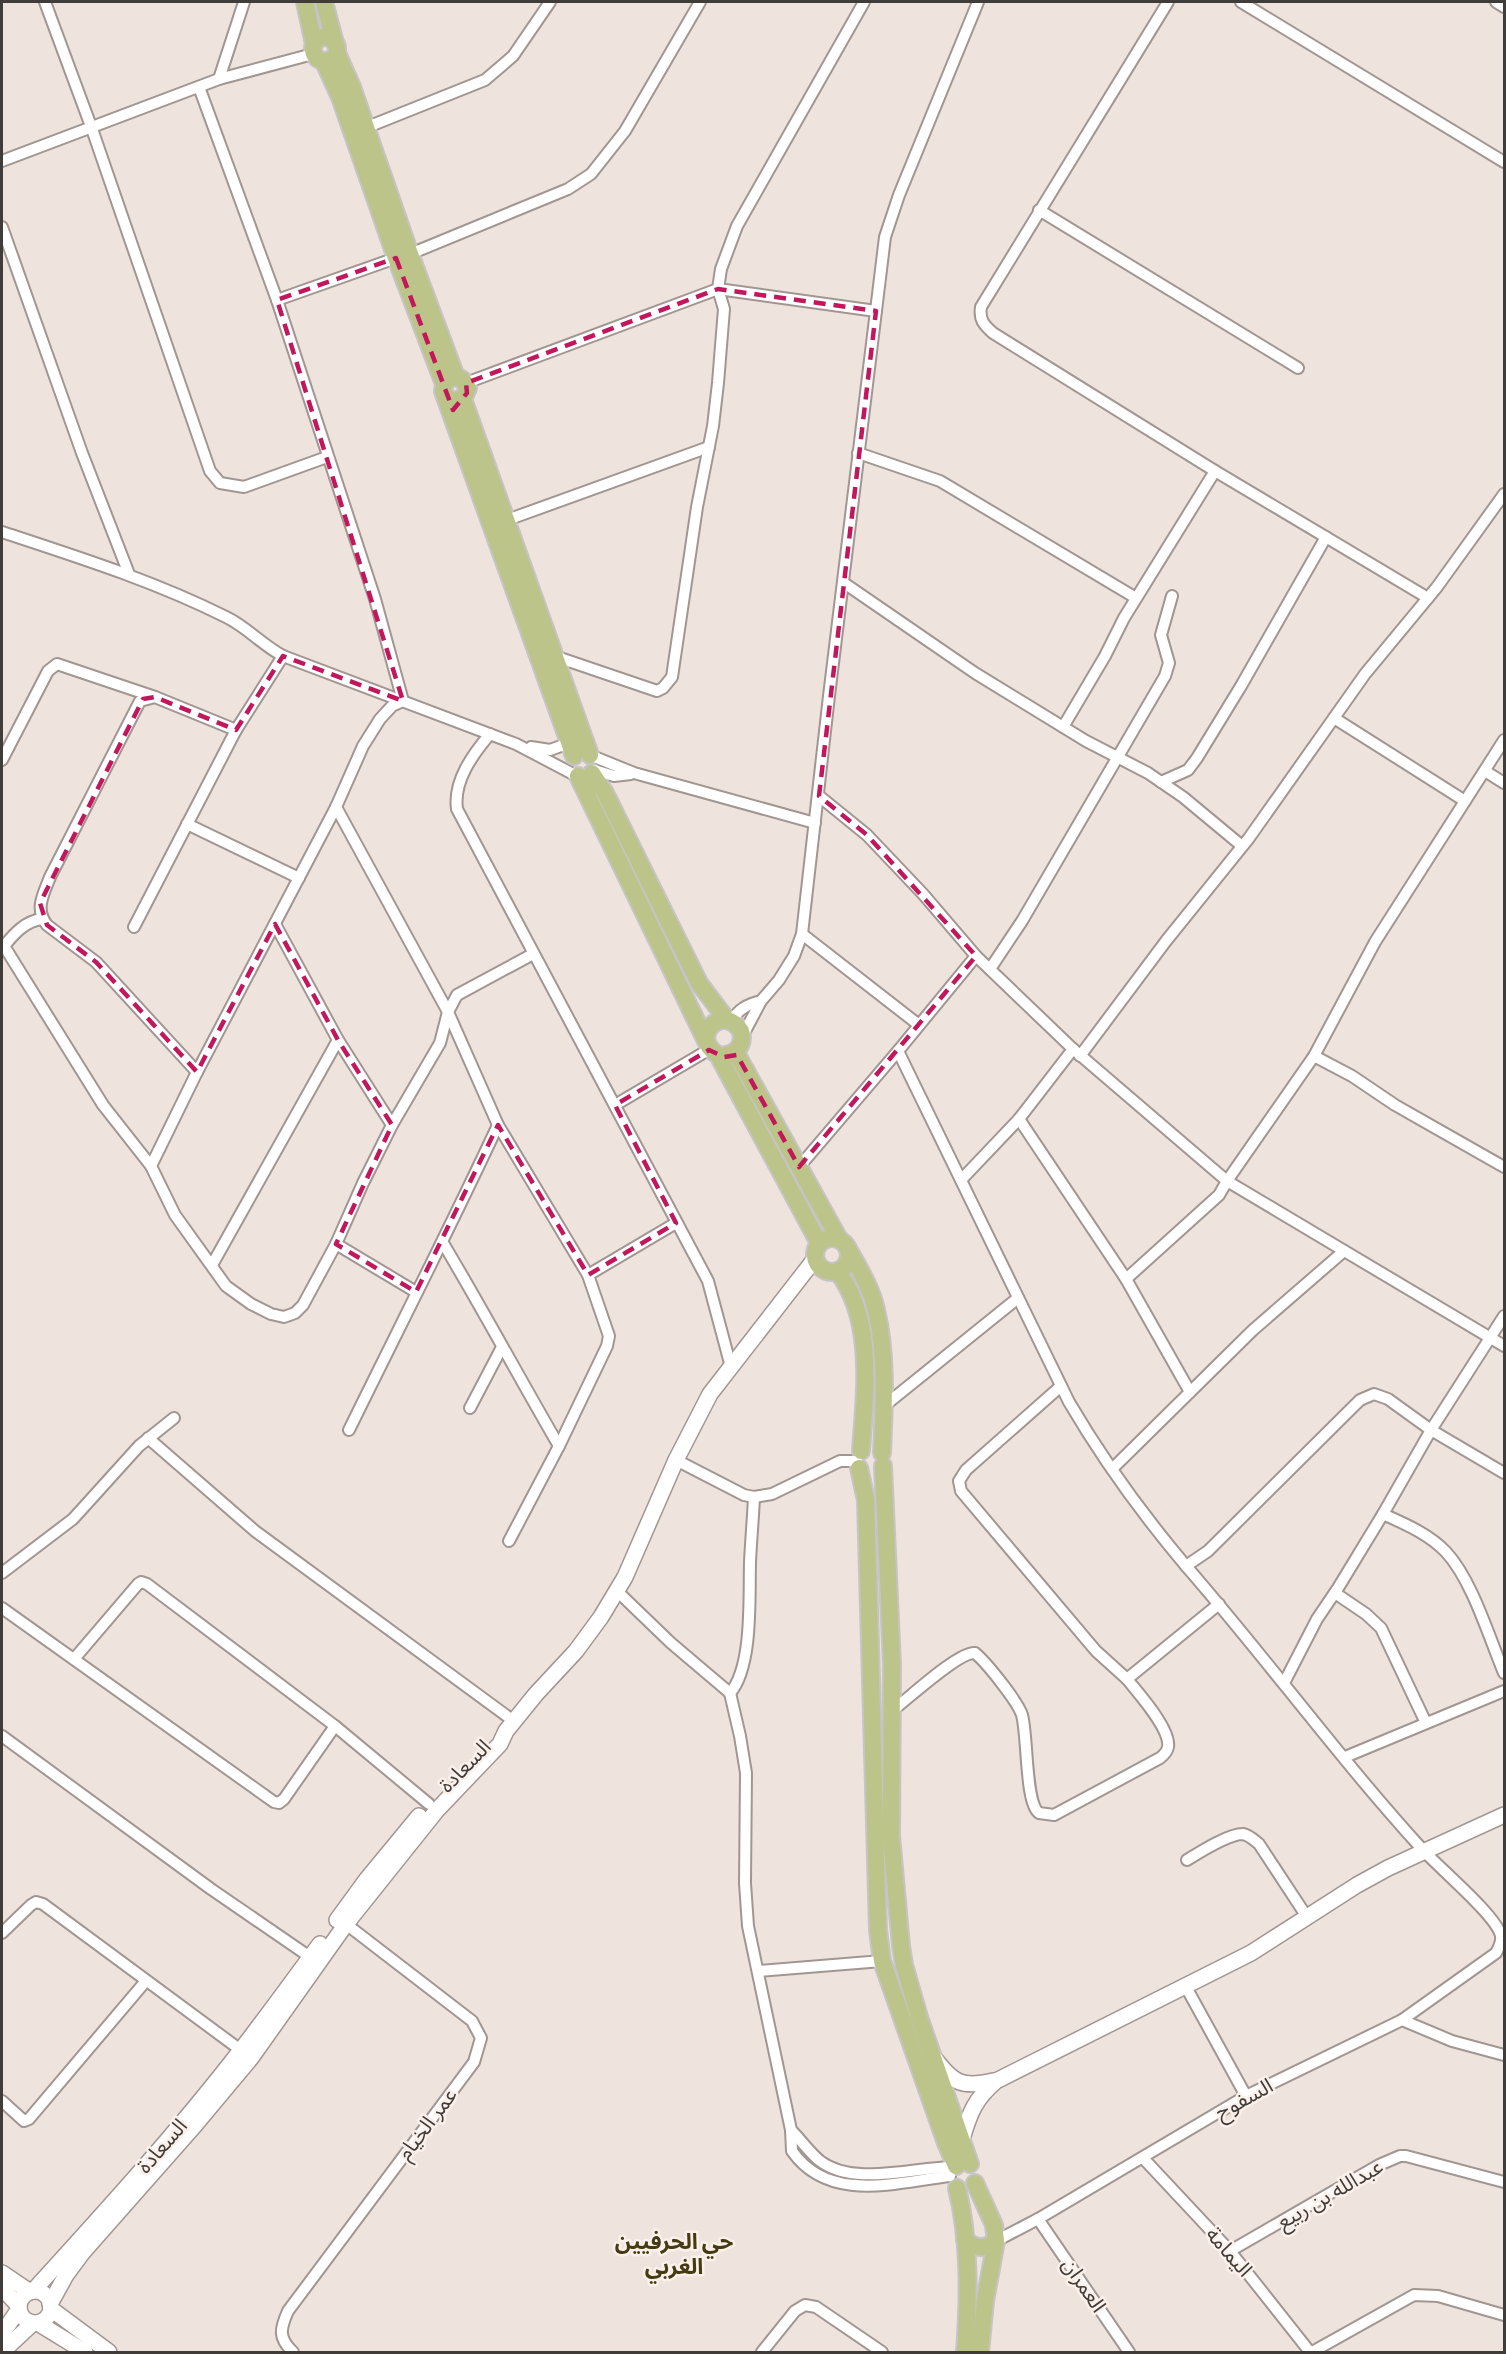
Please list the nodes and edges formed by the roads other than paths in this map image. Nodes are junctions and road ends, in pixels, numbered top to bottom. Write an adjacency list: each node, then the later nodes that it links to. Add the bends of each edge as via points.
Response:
1 (45, 2): 17 (street)
2 (244, 2): 14 (street)
3 (305, 2): 13 (main road)
4 (324, 2): 13 (main road)
5 (550, 2): 16 (street, via 513,56 485,80)
6 (700, 2): 22 (street, via 625,131 591,174 568,189)
7 (864, 2): 23 (street, via 737,226)
8 (978, 2): 25 (street, via 888,225)
9 (1168, 2): 20 (street)
10 (1242, 2): 19 (street)
11 (1496, 2): 12 (street)
12 (1504, 7)
13 (325, 51): 14 (street); 16 (main road, via 352,87); 22 (main road)
14 (219, 79): 15 (street)
15 (199, 87): 17 (street); 24 (street)
16 (365, 128): 22 (main road)
17 (92, 129): 18 (street); 30 (street, via 214,478 227,486 244,487)
18 (2, 161)
19 (1504, 162)
20 (1039, 210): 26 (street); 31 (street, via 981,307 983,324)
21 (2, 226): 36 (street)
22 (403, 256): 24 (street); 27 (main road)
23 (718, 289): 25 (street); 27 (street); 28 (street, via 724,309)
24 (278, 300): 30 (street)
25 (876, 311): 29 (street)
26 (1299, 368)
27 (455, 388): 33 (main road); 53 (main road)
28 (709, 447): 33 (street); 42 (street, via 669,683 657,691 646,689)
29 (858, 453): 37 (street); 39 (street, via 940,481)
30 (327, 458): 44 (street, via 375,599)
31 (1215, 471): 35 (street); 39 (street)
32 (1504, 494): 40 (street)
33 (507, 519): 42 (main road)
34 (2, 532): 36 (street)
35 (1326, 537): 40 (street); 55 (street, via 1197,758 1188,770)
36 (129, 574): 41 (street, via 229,618)
37 (843, 583): 46 (street, via 975,673); 57 (street)
38 (1172, 596): 51 (street, via 1161,635 1169,663 1165,676)
39 (1136, 598): 46 (street)
40 (1428, 598): 45 (street)
41 (283, 656): 44 (street); 47 (street)
42 (554, 656): 53 (main road)
43 (155, 697): 47 (street); 52 (street, via 57,664); 64 (street, via 140,701 92,793 50,877 40,903)
44 (404, 701): 48 (street); 59 (street, via 392,706 380,719 363,746)
45 (1334, 718): 58 (street); 62 (street)
46 (1063, 727): 51 (street)
47 (236, 730): 60 (street)
48 (490, 734): 50 (street); 69 (street, via 477,749 460,783 455,797 457,809)
49 (1504, 740): 54 (street)
50 (516, 744): 53 (street); 53 (street, via 550,750)
51 (1117, 757): 55 (street); 71 (street)
52 (2, 760)
53 (583, 763): 61 (street, via 614,776 634,773); 74 (main road, via 605,793 699,983); 78 (main road)
54 (1485, 771): 56 (street); 58 (street)
55 (1161, 782): 62 (street)
56 (1504, 783)
57 (819, 796): 61 (street); 70 (street, via 867,835)
58 (1465, 801): 82 (street, via 1375,942)
59 (336, 807): 63 (street); 73 (street)
60 (187, 824): 63 (street); 66 (street)
61 (815, 824): 67 (street)
62 (1242, 846): 80 (street)
63 (298, 878): 65 (street)
64 (42, 919): 68 (street, via 18,930); 83 (street, via 96,962)
65 (274, 924): 77 (street); 83 (street)
66 (134, 927)
67 (802, 934): 72 (street, via 794,956); 75 (street)
68 (3, 944): 88 (street, via 103,1105)
69 (533, 954): 73 (street, via 458,995); 84 (street)
70 (976, 956): 71 (street); 75 (street)
71 (990, 969): 80 (street)
72 (761, 1001): 74 (street, via 750,1004); 76 (street)
73 (448, 1012): 86 (street, via 440,1043); 87 (street)
74 (729, 1021): 76 (main road); 78 (main road, via 711,1026 706,1036)
75 (919, 1025): 79 (street)
76 (743, 1035): 81 (main road)
77 (338, 1040): 86 (street); 99 (street)
78 (711, 1049): 81 (main road, via 724,1056); 84 (street); 95 (main road)
79 (898, 1051): 89 (street); 91 (street)
80 (1077, 1052): 85 (street); 92 (street)
81 (735, 1053): 89 (main road)
82 (1314, 1056): 90 (street); 92 (street)
83 (197, 1072): 88 (street)
84 (615, 1105): 93 (street)
85 (1018, 1119): 91 (street); 102 (street)
86 (392, 1125): 97 (street)
87 (498, 1125): 94 (street); 101 (street)
88 (152, 1166): 99 (street, via 175,1215)
89 (799, 1167): 96 (main road)
90 (1504, 1167)
91 (961, 1180): 104 (street)
92 (1227, 1181): 98 (street); 102 (street, via 1220,1195)
93 (676, 1222): 101 (street); 109 (street, via 708,1281)
94 (443, 1243): 103 (street); 108 (street)
95 (819, 1243): 96 (main road, via 828,1238); 100 (main road, via 814,1253)
96 (843, 1243): 100 (main road, via 849,1258 847,1264); 112 (main road, via 876,1308)
97 (336, 1244): 99 (street, via 303,1305 284,1317 251,1304 226,1286); 103 (street)
98 (1344, 1251): 106 (street); 111 (street, via 1287,1299)
99 (212, 1265)
100 (825, 1267): 109 (street, via 794,1286); 121 (main road, via 847,1285 860,1318 864,1406)
101 (588, 1275): 118 (street, via 609,1336)
102 (1126, 1279): 111 (street)
103 (416, 1292): 115 (street)
104 (1018, 1298): 110 (street); 112 (street)
105 (1504, 1316): 106 (street)
106 (1490, 1338): 107 (street); 116 (street)
107 (1504, 1346)
108 (502, 1347): 113 (street); 118 (street)
109 (731, 1366): 120 (street, via 710,1394)
110 (1061, 1386): 122 (street, via 1089,1437); 135 (street, via 966,1470 959,1481 961,1491 1096,1651)
111 (1190, 1392): 122 (street)
112 (884, 1406): 119 (main road)
113 (470, 1408)
114 (174, 1418): 117 (street)
115 (349, 1430)
116 (1431, 1430): 123 (street); 125 (street); 127 (street, via 1374,1394 1360,1400 1208,1551)
117 (148, 1438): 128 (street, via 73,1519); 142 (street, via 255,1531)
118 (559, 1446): 126 (street)
119 (883, 1459): 121 (main road, via 872,1447); 121 (main road, via 878,1472 870,1474); 139 (main road)
120 (676, 1460): 124 (street); 129 (street)
121 (859, 1460): 124 (street, via 840,1461 772,1494); 153 (main road, via 866,1500)
122 (1112, 1468): 127 (street)
123 (1504, 1473)
124 (754, 1497): 138 (street, via 747,1633 739,1682)
125 (1383, 1514): 130 (street); 134 (street, via 1433,1540 1456,1564)
126 (508, 1540)
127 (1186, 1566): 131 (street)
128 (2, 1573)
129 (617, 1591): 138 (street); 142 (street, via 576,1651)
130 (1335, 1593): 136 (street, via 1317,1618); 140 (street, via 1381,1628)
131 (1219, 1604): 135 (street); 136 (street)
132 (2, 1608): 133 (street)
133 (74, 1659): 141 (street, via 141,1582); 141 (street, via 274,1802 279,1803)
134 (1504, 1672)
135 (1127, 1679): 139 (street, via 1167,1735 1166,1753 1054,1815 1039,1813 1032,1804 1025,1731 1018,1705 975,1653 956,1660)
136 (1284, 1683): 144 (street)
137 (1504, 1691): 140 (street)
138 (730, 1693): 154 (street, via 746,1773 746,1903)
139 (892, 1710): 160 (main road, via 891,1836 901,1946)
140 (1426, 1723): 144 (street)
141 (335, 1726): 145 (street)
142 (510, 1727): 145 (street, السعادة, via 494,1736); 150 (street, السعادة, via 500,1744 437,1810)
143 (2, 1736): 152 (street)
144 (1345, 1757): 147 (street)
145 (429, 1804): 152 (street, السعادة)
146 (1504, 1815): 147 (street)
147 (1423, 1850): 149 (street, via 1356,1885); 157 (street, السفوح, via 1489,1917 1501,1934 1501,1943 1496,1953)
148 (1187, 1860): 149 (street, via 1209,1846 1248,1836 1259,1844)
149 (1307, 1917): 156 (street, via 1251,1953)
150 (346, 1924): 158 (street, السعادة); 183 (street, عمر الخيام, via 472,2021 481,2038 474,2062 288,2311 280,2334)
151 (2, 1934): 155 (street, via 31,1905 43,1904)
152 (310, 1957): 158 (street, السعادة)
153 (882, 1961): 154 (street); 166 (main road)
154 (758, 1971): 166 (street, via 791,2130 814,2155 840,2172 861,2174 931,2167)
155 (146, 1982): 158 (street); 163 (street, via 29,2119 19,2118)
156 (1186, 1987): 161 (street); 162 (street)
157 (1402, 2020): 159 (street, via 1452,2042); 162 (street, السفوح)
158 (246, 2054): 174 (street, السعادة); 175 (street, السعادة, via 195,2125 83,2252)
159 (1504, 2055)
160 (933, 2056): 161 (street, via 949,2077 958,2082 975,2085); 164 (main road)
161 (996, 2081): 164 (street, via 973,2106)
162 (1246, 2096): 165 (street, السفوح)
163 (2, 2101)
164 (962, 2139): 166 (main road)
165 (1143, 2158): 168 (street, السفوح); 171 (street, اليمامة)
166 (957, 2172): 169 (main road); 170 (main road, via 966,2190 975,2183)
167 (1504, 2182): 171 (street, عبدالله بن ربيع, via 1400,2156)
168 (1038, 2219): 170 (street, السفوح); 188 (street, العمران)
169 (964, 2231): 170 (main road, via 981,2220); 170 (main road, via 972,2245 980,2248 989,2246); 186 (main road, via 968,2304)
170 (995, 2233): 187 (main road)
171 (1230, 2251): 189 (street, اليمامة)
172 (2, 2273): 174 (street)
173 (2, 2288): 176 (street)
174 (31, 2292): 175 (street, via 43,2293); 176 (street, via 22,2297)
175 (51, 2306): 178 (street, via 46,2318); 182 (street)
176 (19, 2307): 178 (street, via 25,2320); 179 (street)
177 (1504, 2315): 189 (street, via 1438,2296 1414,2295)
178 (35, 2323): 180 (street); 181 (street)
179 (2, 2334)
180 (2, 2352)
181 (85, 2352)
182 (108, 2352)
183 (293, 2352)
184 (762, 2352): 185 (street, via 795,2311 805,2305 816,2307)
185 (882, 2352)
186 (964, 2352)
187 (980, 2352)
188 (1129, 2352)
189 (1311, 2352)

